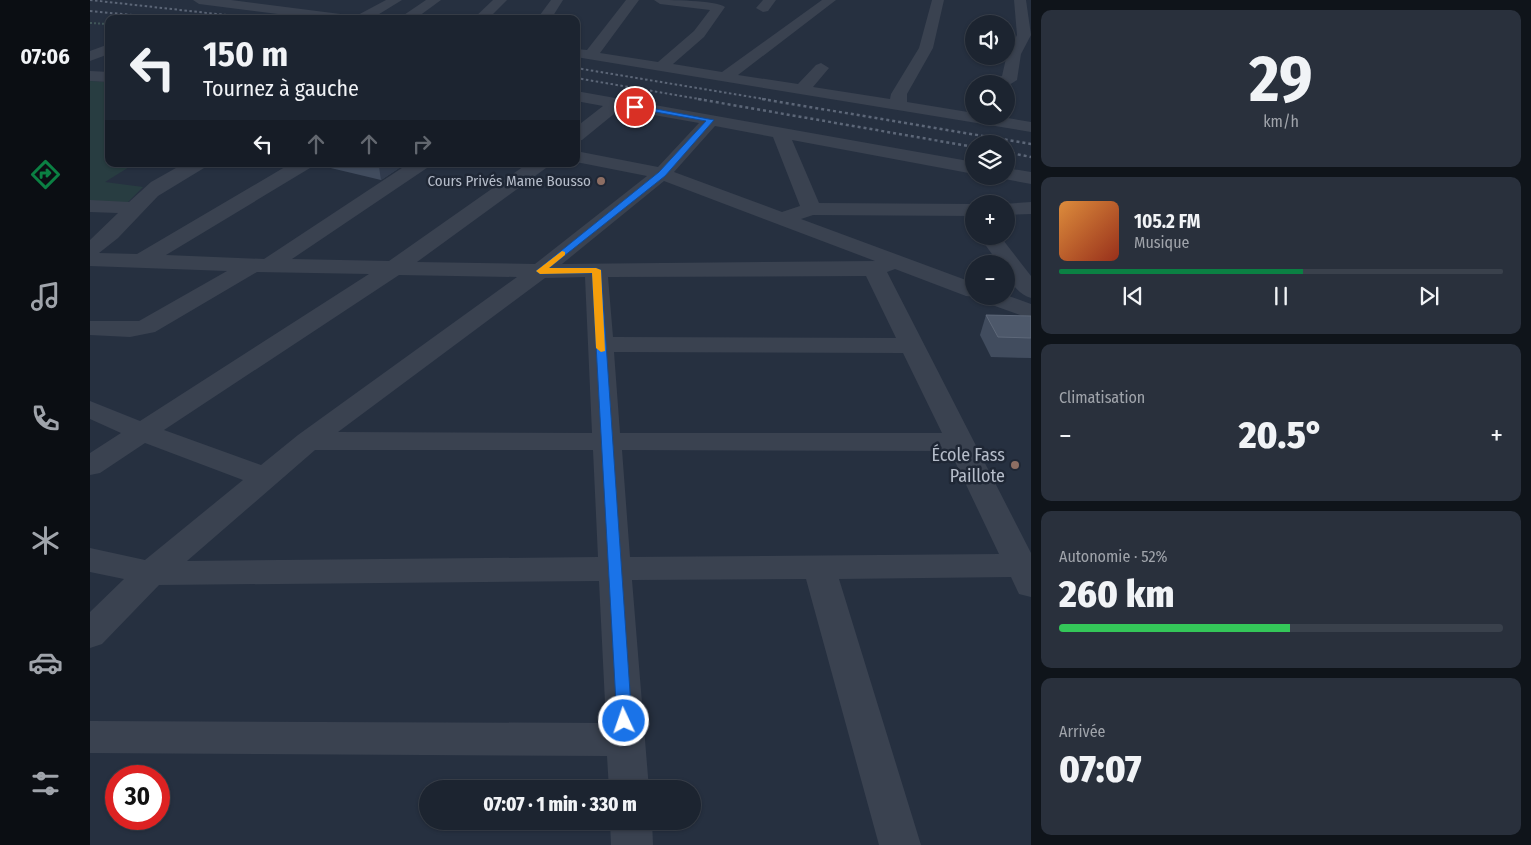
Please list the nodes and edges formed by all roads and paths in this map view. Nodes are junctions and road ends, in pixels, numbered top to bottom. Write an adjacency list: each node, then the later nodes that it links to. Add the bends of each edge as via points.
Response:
1 (205, 0): 13 (street)
2 (303, 0): 13 (street)
3 (396, 0): 15 (street)
4 (436, 0): 16 (street)
5 (502, 0): 17 (street)
6 (557, 0): 18 (street)
7 (633, 0): 23 (street)
8 (660, 0): 12 (street)
9 (830, 0): 31 (street)
10 (938, 0): 35 (street, via 926,48)
11 (1020, 0): 19 (street)
12 (707, 2): 27 (street, via 718,7 708,25 700,36)
13 (285, 9): 14 (street)
14 (325, 15)
15 (368, 15)
16 (412, 15)
17 (485, 15)
18 (547, 15)
19 (1026, 17): 29 (street, via 1024,35 1014,54)
20 (90, 23): 21 (path)
21 (105, 24)
22 (105, 50): 24 (street)
23 (584, 54): 27 (street)
24 (90, 57)
25 (90, 65): 26 (street)
26 (105, 65)
27 (661, 67): 31 (street)
28 (821, 68): 33 (street)
29 (1010, 75)
30 (90, 76): 32 (street)
31 (725, 77): 33 (street)
32 (105, 78)
33 (802, 90): 35 (street)
34 (580, 97): 37 (street)
35 (898, 100): 36 (street); 39 (street)
36 (965, 100)
37 (616, 104): 38 (street); 40 (street)
38 (711, 120): 41 (street); 48 (street)
39 (1031, 127)
40 (580, 133)
41 (780, 133): 43 (street); 54 (street)
42 (580, 157): 48 (street)
43 (965, 166)
44 (191, 167): 52 (street, via 170,178)
45 (298, 167): 61 (street)
46 (415, 167): 62 (street)
47 (535, 167): 64 (street)
48 (662, 174): 57 (street); 66 (street)
49 (1015, 175): 50 (street)
50 (1031, 178)
51 (90, 206): 52 (street)
52 (134, 208): 59 (street, via 109,238)
53 (1031, 208): 55 (street)
54 (811, 209): 56 (street); 57 (street)
55 (1015, 209)
56 (965, 212)
57 (782, 219): 63 (street)
58 (996, 245): 68 (street)
59 (90, 249)
60 (90, 258): 61 (street)
61 (141, 261): 62 (street)
62 (261, 265): 64 (street); 71 (street, via 146,327 130,330)
63 (885, 265): 65 (street); 67 (street); 73 (street)
64 (394, 268): 66 (street); 75 (street)
65 (596, 270): 66 (street); 72 (street)
66 (540, 271): 76 (street)
67 (965, 288)
68 (1031, 291)
69 (1013, 305): 70 (street)
70 (1031, 312)
71 (90, 328)
72 (601, 344): 73 (street); 77 (street)
73 (912, 346): 78 (street)
74 (90, 409): 75 (street)
75 (142, 432): 79 (street); 80 (street)
76 (308, 442): 77 (street); 80 (street)
77 (607, 442): 78 (street); 83 (street)
78 (960, 442): 84 (street)
79 (90, 466)
80 (265, 477): 85 (street)
81 (90, 560): 85 (street)
82 (819, 567): 83 (street); 84 (street); 92 (street)
83 (615, 569): 85 (street); 88 (street)
84 (1028, 572)
85 (152, 573): 86 (street)
86 (90, 634)
87 (90, 737): 88 (street)
88 (626, 740): 89 (street)
89 (628, 780)
90 (631, 830): 91 (street)
91 (632, 845)
92 (900, 845)

